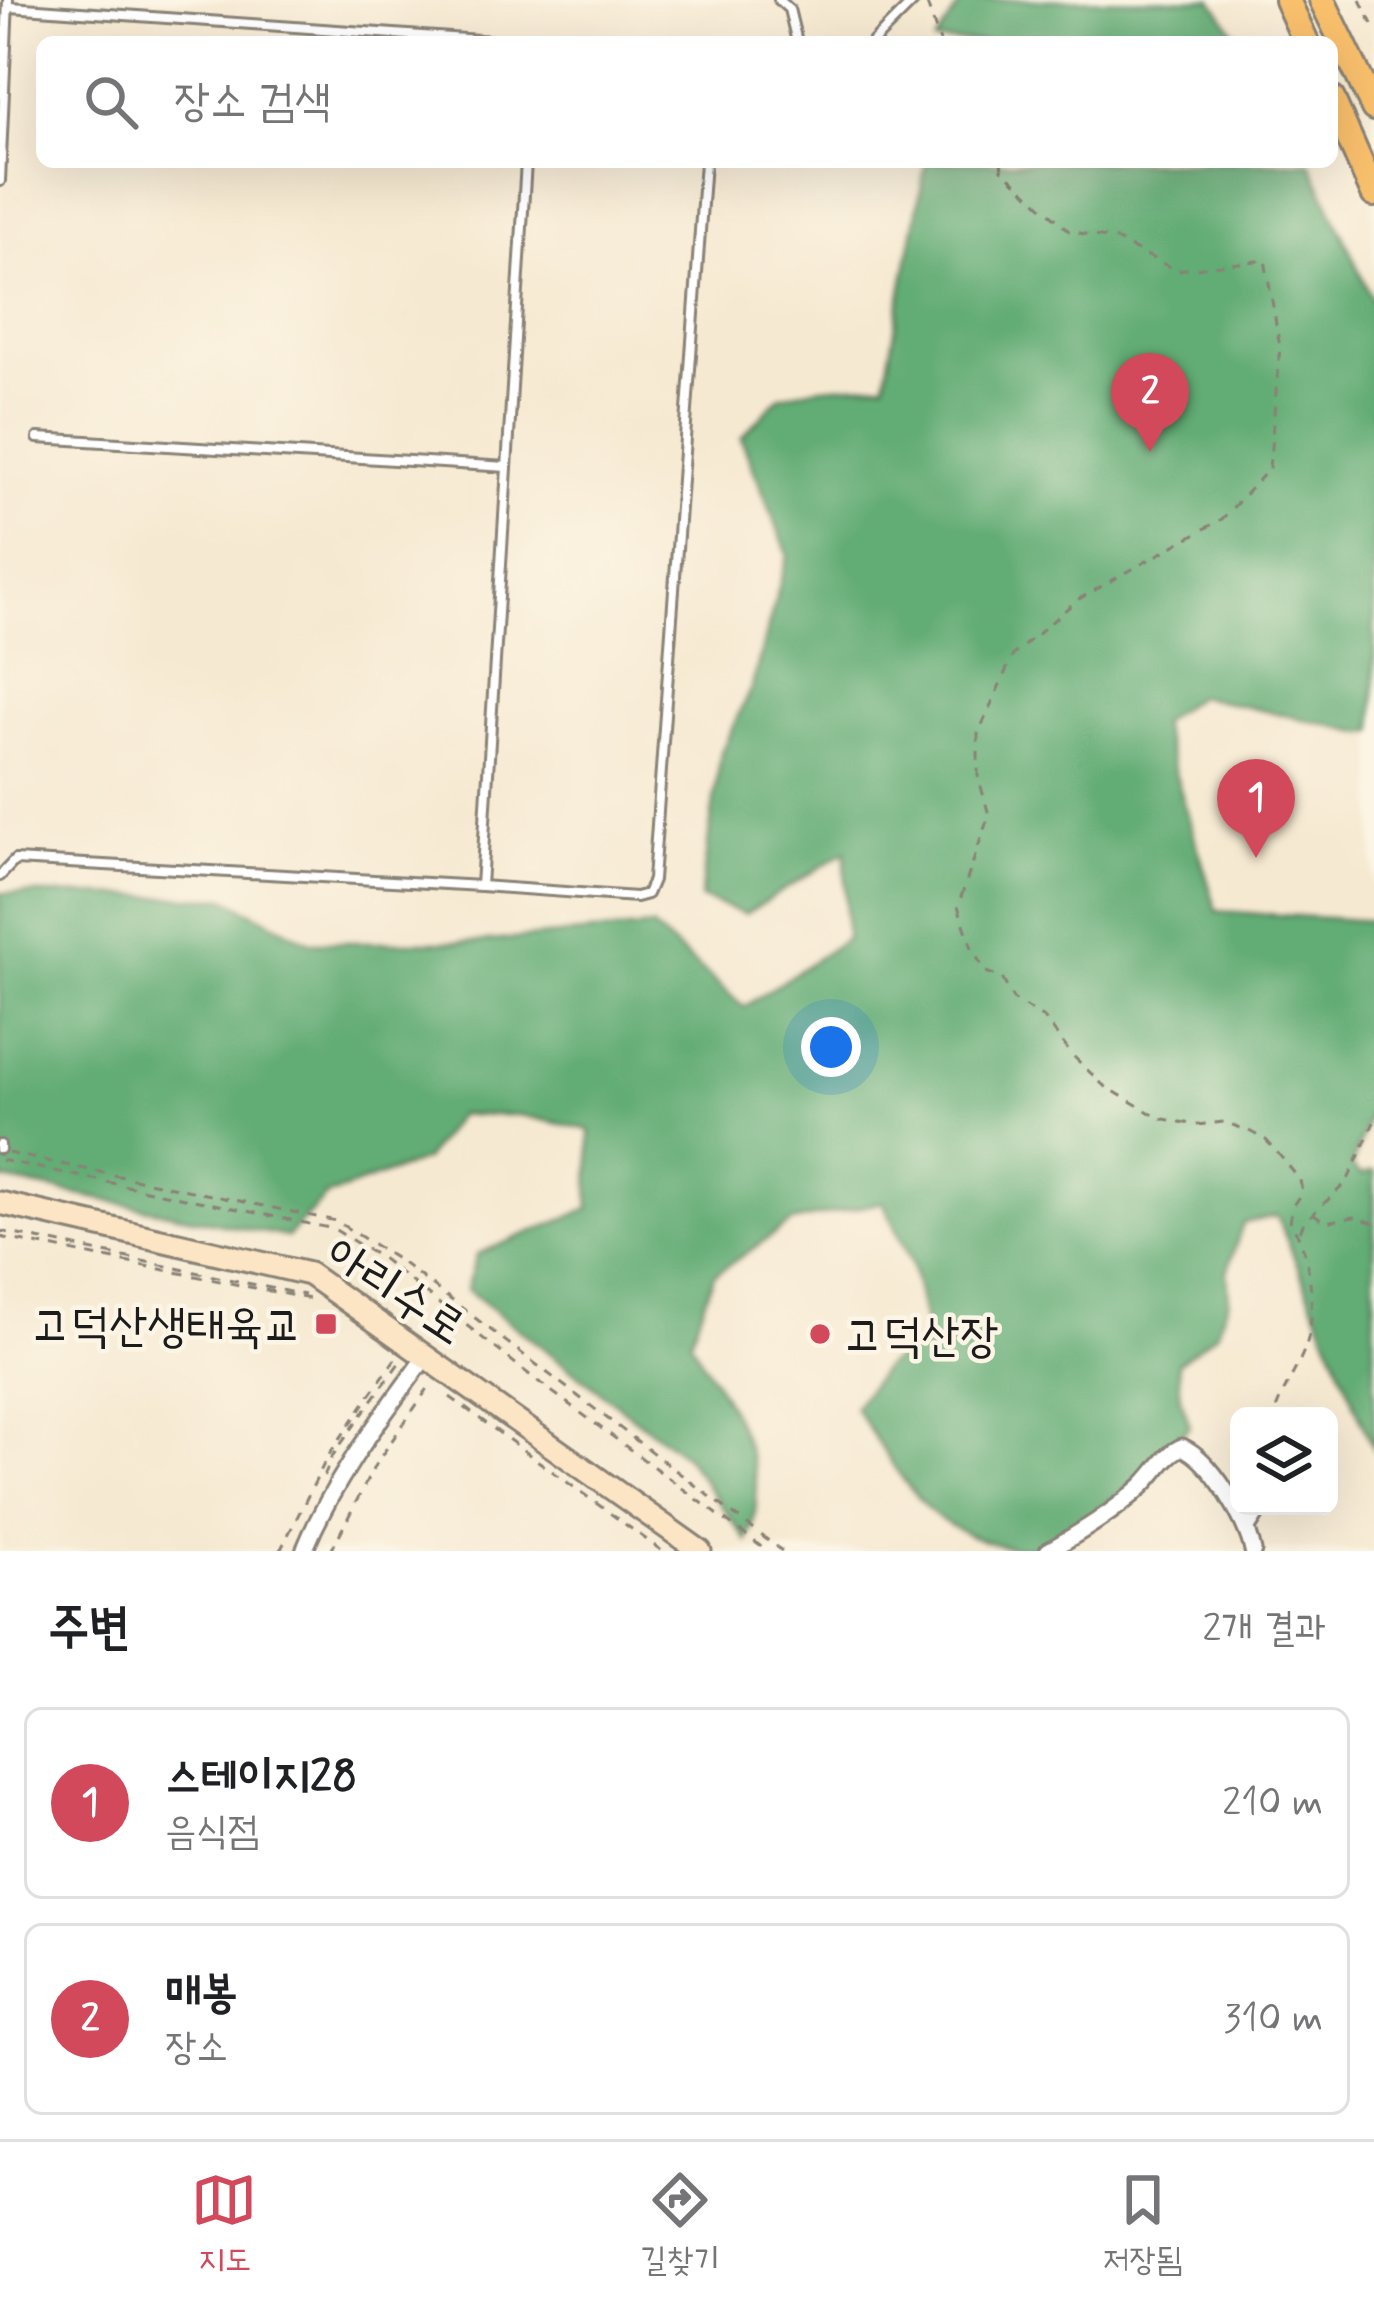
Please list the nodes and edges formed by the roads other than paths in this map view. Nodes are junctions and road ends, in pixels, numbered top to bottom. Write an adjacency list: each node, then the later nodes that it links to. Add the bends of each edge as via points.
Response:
1 (779, 0): 7 (lane)
2 (915, 0): 8 (lane)
3 (1287, 0): 9 (highway)
4 (1322, 0): 10 (highway)
5 (9, 3): 6 (lane); 14 (lane)
6 (431, 36)
7 (796, 36)
8 (879, 36)
9 (1303, 36)
10 (1374, 108)
11 (1338, 113): 15 (highway)
12 (526, 168): 17 (lane)
13 (705, 168): 21 (lane, via 653,880 636,898)
14 (0, 181)
15 (1374, 194)
16 (38, 438): 17 (lane)
17 (507, 467): 21 (lane)
18 (0, 860): 19 (lane)
19 (15, 860): 20 (lane); 21 (lane)
20 (0, 876)
21 (481, 886)
22 (0, 1203): 23 (main road, 아리수로, via 309,1274)
23 (419, 1365): 26 (street, via 349,1460); 27 (main road, 아리수로)
24 (1255, 1515): 25 (street)
25 (1247, 1528): 28 (street, via 1182,1447 1108,1514); 29 (street)
26 (304, 1551)
27 (700, 1551)
28 (1048, 1551)
29 (1253, 1551)

